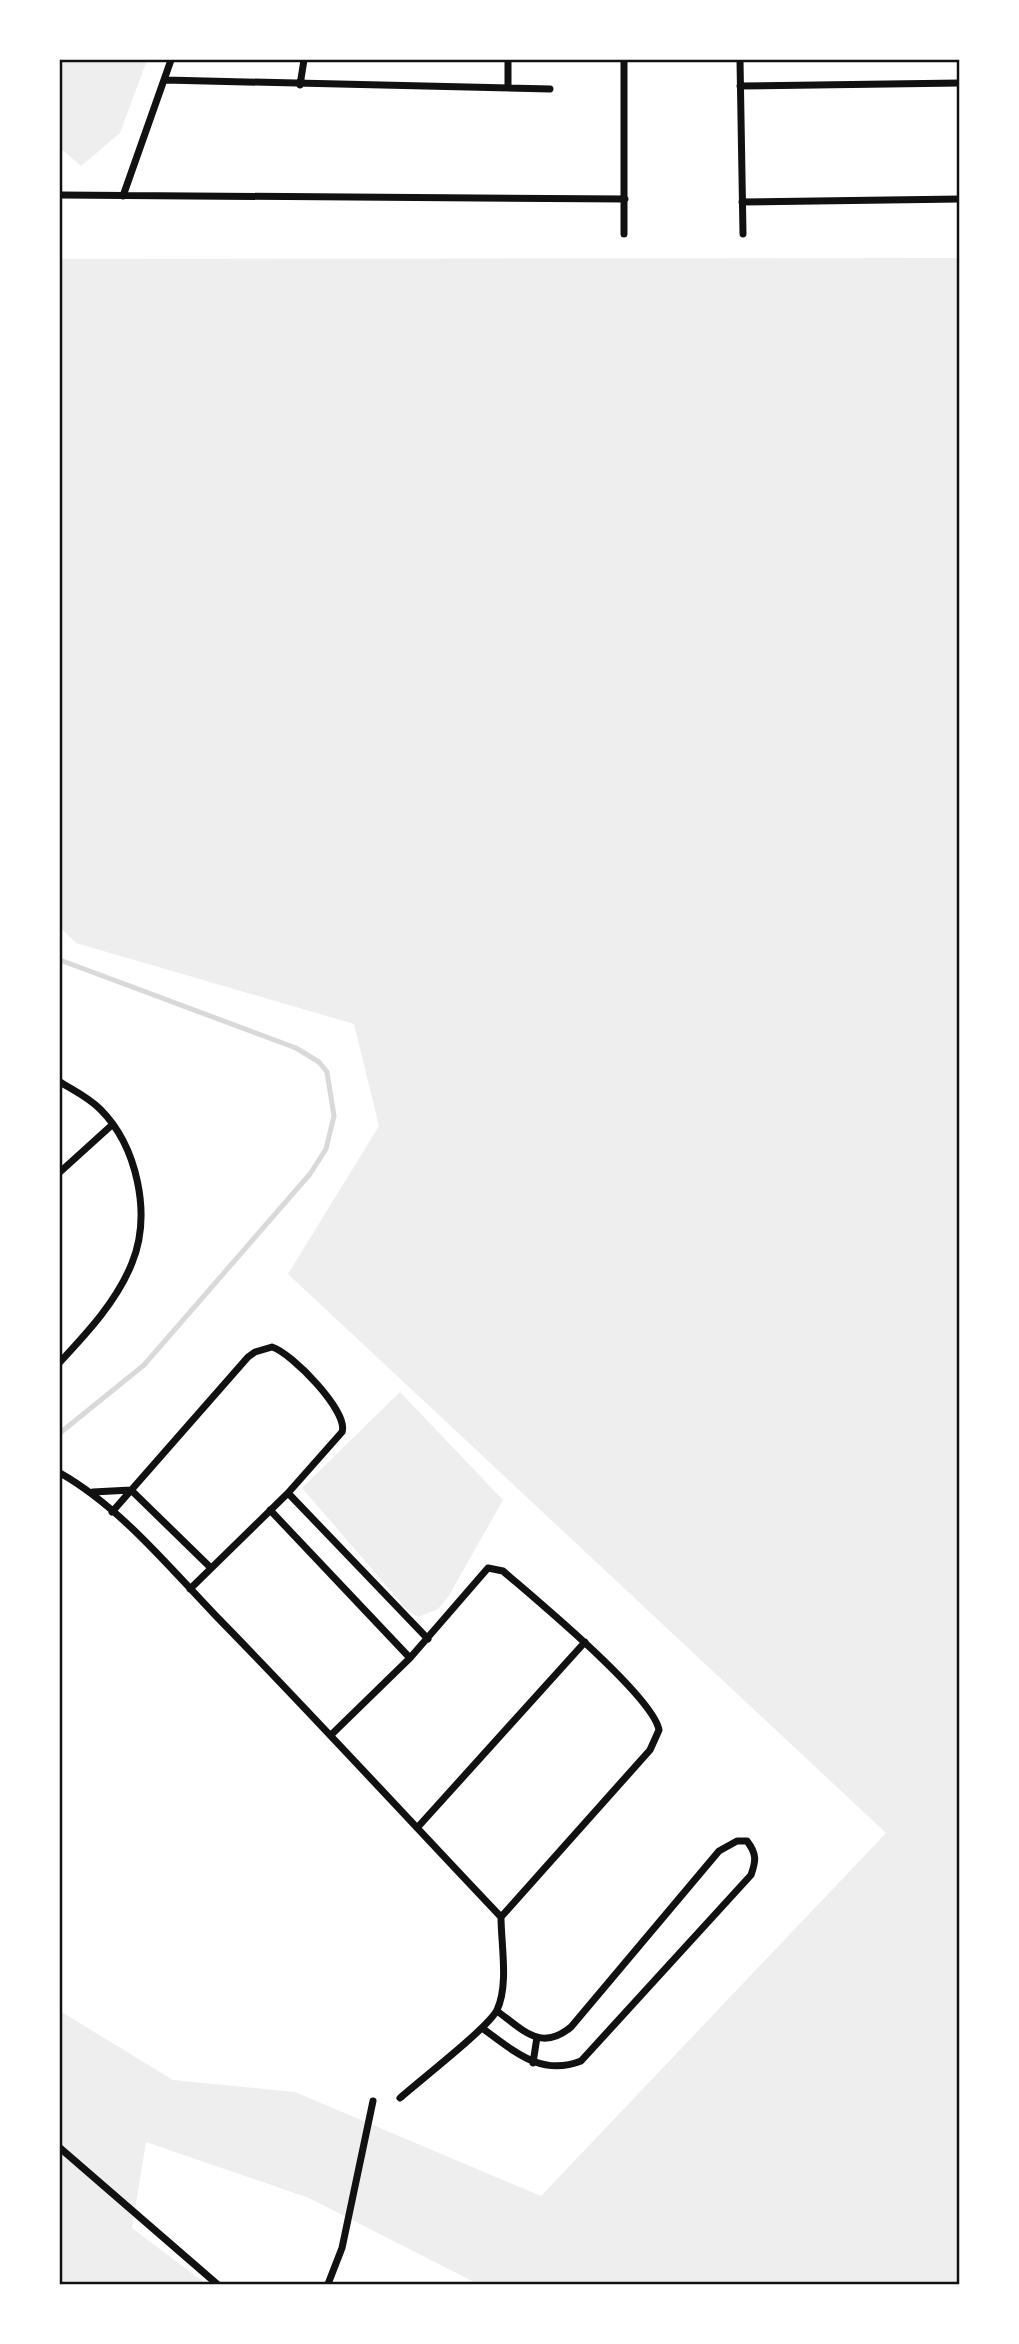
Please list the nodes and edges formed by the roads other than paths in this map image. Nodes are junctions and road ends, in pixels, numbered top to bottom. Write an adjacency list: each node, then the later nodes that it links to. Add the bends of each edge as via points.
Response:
1 (171, 60): 6 (street)
2 (304, 60): 8 (street)
3 (508, 60): 10 (street)
4 (624, 60): 14 (street)
5 (740, 60): 9 (street)
6 (165, 80): 8 (street); 13 (street)
7 (960, 83): 9 (street)
8 (300, 85): 10 (street)
9 (740, 86): 16 (street)
10 (508, 87): 11 (street)
11 (550, 89)
12 (60, 195): 13 (street)
13 (123, 195): 14 (street)
14 (625, 199): 17 (street)
15 (960, 199): 16 (street)
16 (742, 202): 18 (street)
17 (624, 234)
18 (743, 234)
19 (60, 1082): 20 (street, via 92,1102)
20 (113, 1124): 21 (street); 22 (street, via 134,1167 139,1242 113,1298)
21 (60, 1172)
22 (60, 1362)
23 (60, 1474): 25 (street)
24 (131, 1490): 25 (street); 26 (street, via 248,1357 272,1347 288,1355 344,1420 338,1438); 28 (street); 29 (street)
25 (93, 1492): 28 (street)
26 (288, 1493): 27 (street); 31 (street)
27 (270, 1510): 29 (street); 33 (street)
28 (112, 1512): 30 (street)
29 (211, 1568): 30 (street)
30 (190, 1589): 34 (street)
31 (428, 1639): 32 (street, via 483,1571 496,1568); 33 (street)
32 (585, 1642): 35 (street); 36 (street, via 651,1711 659,1730 657,1739)
33 (410, 1658): 34 (street)
34 (332, 1734): 35 (street)
35 (417, 1828): 36 (street)
36 (501, 1917): 37 (street, via 502,1980)
37 (497, 2011): 38 (street); 39 (street)
38 (482, 2028): 40 (street); 41 (street)
39 (537, 2037): 40 (street); 40 (street, via 548,2040 571,2027 719,1851 737,1841 747,1842 756,1861 751,1875 589,2054 568,2066)
40 (533, 2063)
41 (400, 2098)
42 (373, 2101): 45 (street, via 342,2248)
43 (60, 2148): 44 (street)
44 (217, 2284)
45 (328, 2284)

